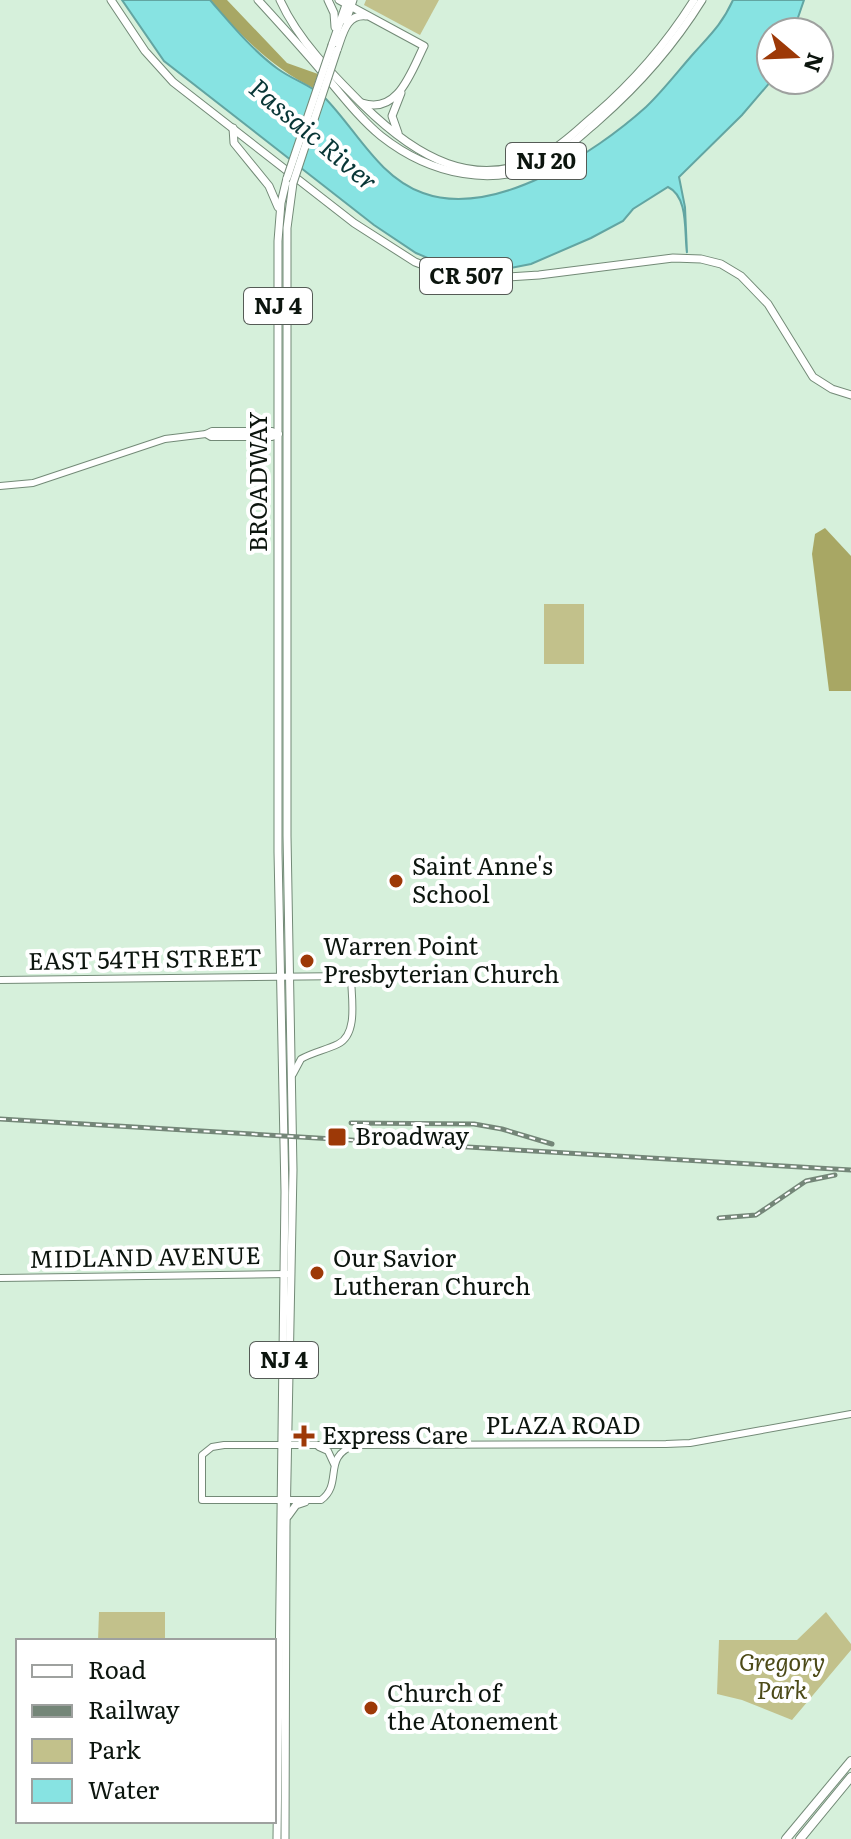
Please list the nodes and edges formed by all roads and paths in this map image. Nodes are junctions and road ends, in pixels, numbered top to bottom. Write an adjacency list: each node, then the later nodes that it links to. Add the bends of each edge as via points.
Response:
1 (111, 0): 12 (main road, CR 507, via 156,66)
2 (258, 0): 6 (main road, NJ 20, via 382,136 428,164 482,176 527,169 571,144 645,75)
3 (280, 0): 11 (main road, NJ 20, via 301,37)
4 (328, 0): 9 (main road, via 335,19)
5 (694, 0): 13 (main road, NJ 20, via 625,87 541,156 508,167 473,169 438,161)
6 (702, 0)
7 (347, 2): 8 (main road); 9 (main road, BROADWAY / NJ 4)
8 (374, 18): 9 (main road, via 349,21); 10 (main road, via 424,46)
9 (334, 47): 14 (main road, BROADWAY / NJ 4, bridge)
10 (404, 86): 11 (main road, via 384,105); 13 (main road, via 393,121)
11 (360, 102): 13 (main road, NJ 20)
12 (233, 128): 15 (main road, via 234,143); 17 (main road, CR 507, via 366,232 432,269 504,278 701,259 735,271 768,304 813,377)
13 (408, 144)
14 (290, 181): 15 (main road, via 281,189); 16 (main road, BROADWAY / NJ 4); 18 (main road, BROADWAY / NJ 4)
15 (269, 186): 16 (main road)
16 (279, 215): 19 (main road, BROADWAY / NJ 4)
17 (851, 395)
18 (288, 430): 19 (street); 22 (main road, BROADWAY / NJ 4)
19 (279, 434): 20 (street, via 212,431 165,439 33,483); 21 (main road, BROADWAY / NJ 4)
20 (0, 486)
21 (280, 976): 22 (street, EAST 54TH STREET); 23 (street, EAST 54TH STREET); 25 (main road, BROADWAY / NJ 4)
22 (290, 976): 24 (main road, BROADWAY / NJ 4); 24 (street, EAST 54TH STREET, via 351,976 347,1036 301,1059)
23 (0, 980)
24 (291, 1086): 25 (main road, BROADWAY / NJ 4)
25 (288, 1274): 26 (street, MIDLAND AVENUE); 30 (main road, BROADWAY / NJ 4)
26 (0, 1278)
27 (851, 1414): 29 (street, PLAZA ROAD, via 690,1443)
28 (312, 1445): 29 (street, PLAZA ROAD); 30 (street, PLAZA ROAD); 31 (street, via 328,1451)
29 (355, 1445): 31 (street, via 341,1451)
30 (285, 1446): 32 (main road, BROADWAY / NJ 4); 32 (street, PLAZA ROAD, via 224,1445 205,1450 201,1461 202,1500)
31 (334, 1464): 33 (street, via 330,1491 321,1500)
32 (283, 1501): 33 (street); 34 (main road, BROADWAY / NJ 4); 37 (main road, BROADWAY / NJ 4)
33 (305, 1502): 34 (main road, via 291,1509)
34 (286, 1526): 38 (main road, BROADWAY / NJ 4)
35 (850, 1762): 39 (highway)
36 (851, 1777): 40 (highway)
37 (277, 1839)
38 (285, 1839)
39 (786, 1839)
40 (800, 1839)

